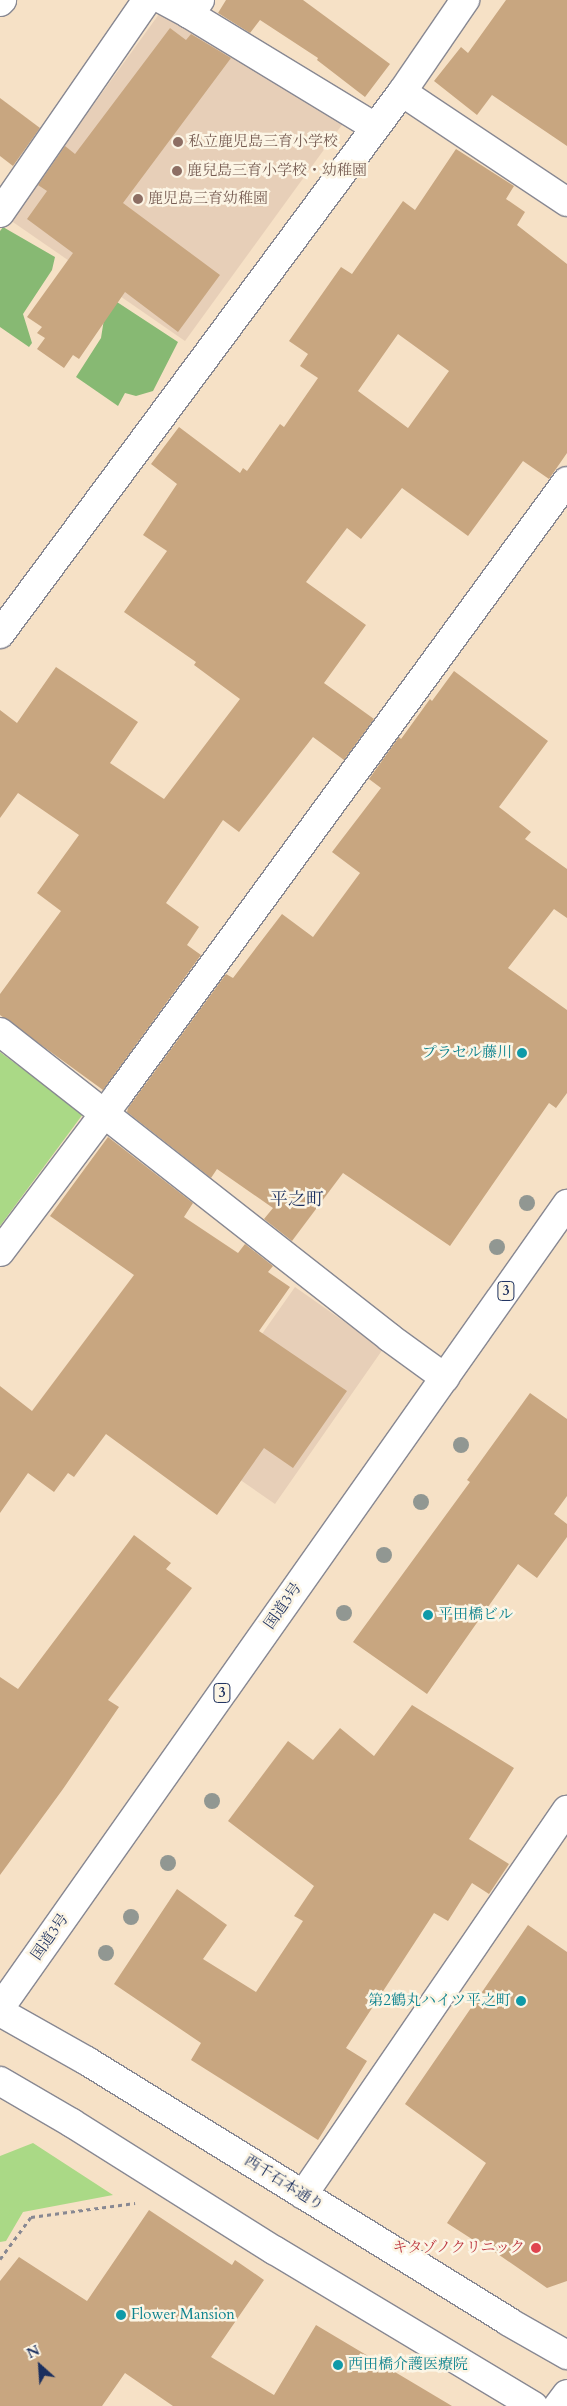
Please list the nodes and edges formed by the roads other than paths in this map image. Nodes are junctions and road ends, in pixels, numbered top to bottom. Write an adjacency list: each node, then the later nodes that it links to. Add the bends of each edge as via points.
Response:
1 (147, 0): 8 (main road)
2 (163, 0): 4 (main road)
3 (465, 0): 5 (main road)
4 (194, 7): 6 (main road)
5 (402, 92): 6 (main road); 7 (main road)
6 (375, 128): 10 (main road)
7 (567, 202)
8 (0, 213)
9 (567, 481): 12 (main road)
10 (0, 634)
11 (0, 1032): 12 (main road)
12 (105, 1113): 14 (main road); 15 (main road)
13 (567, 1204): 15 (main road, 国道3号 / 3)
14 (0, 1252)
15 (445, 1378): 17 (main road, 国道3号 / 3)
16 (567, 1810): 20 (main road)
17 (0, 2008)
18 (0, 2012): 20 (main road, 西千石本通り, via 87,2061)
19 (0, 2081): 23 (main road)
20 (304, 2195): 21 (main road, 西千石本通り)
21 (567, 2355)
22 (567, 2394): 24 (main road)
23 (534, 2406)
24 (558, 2406)

